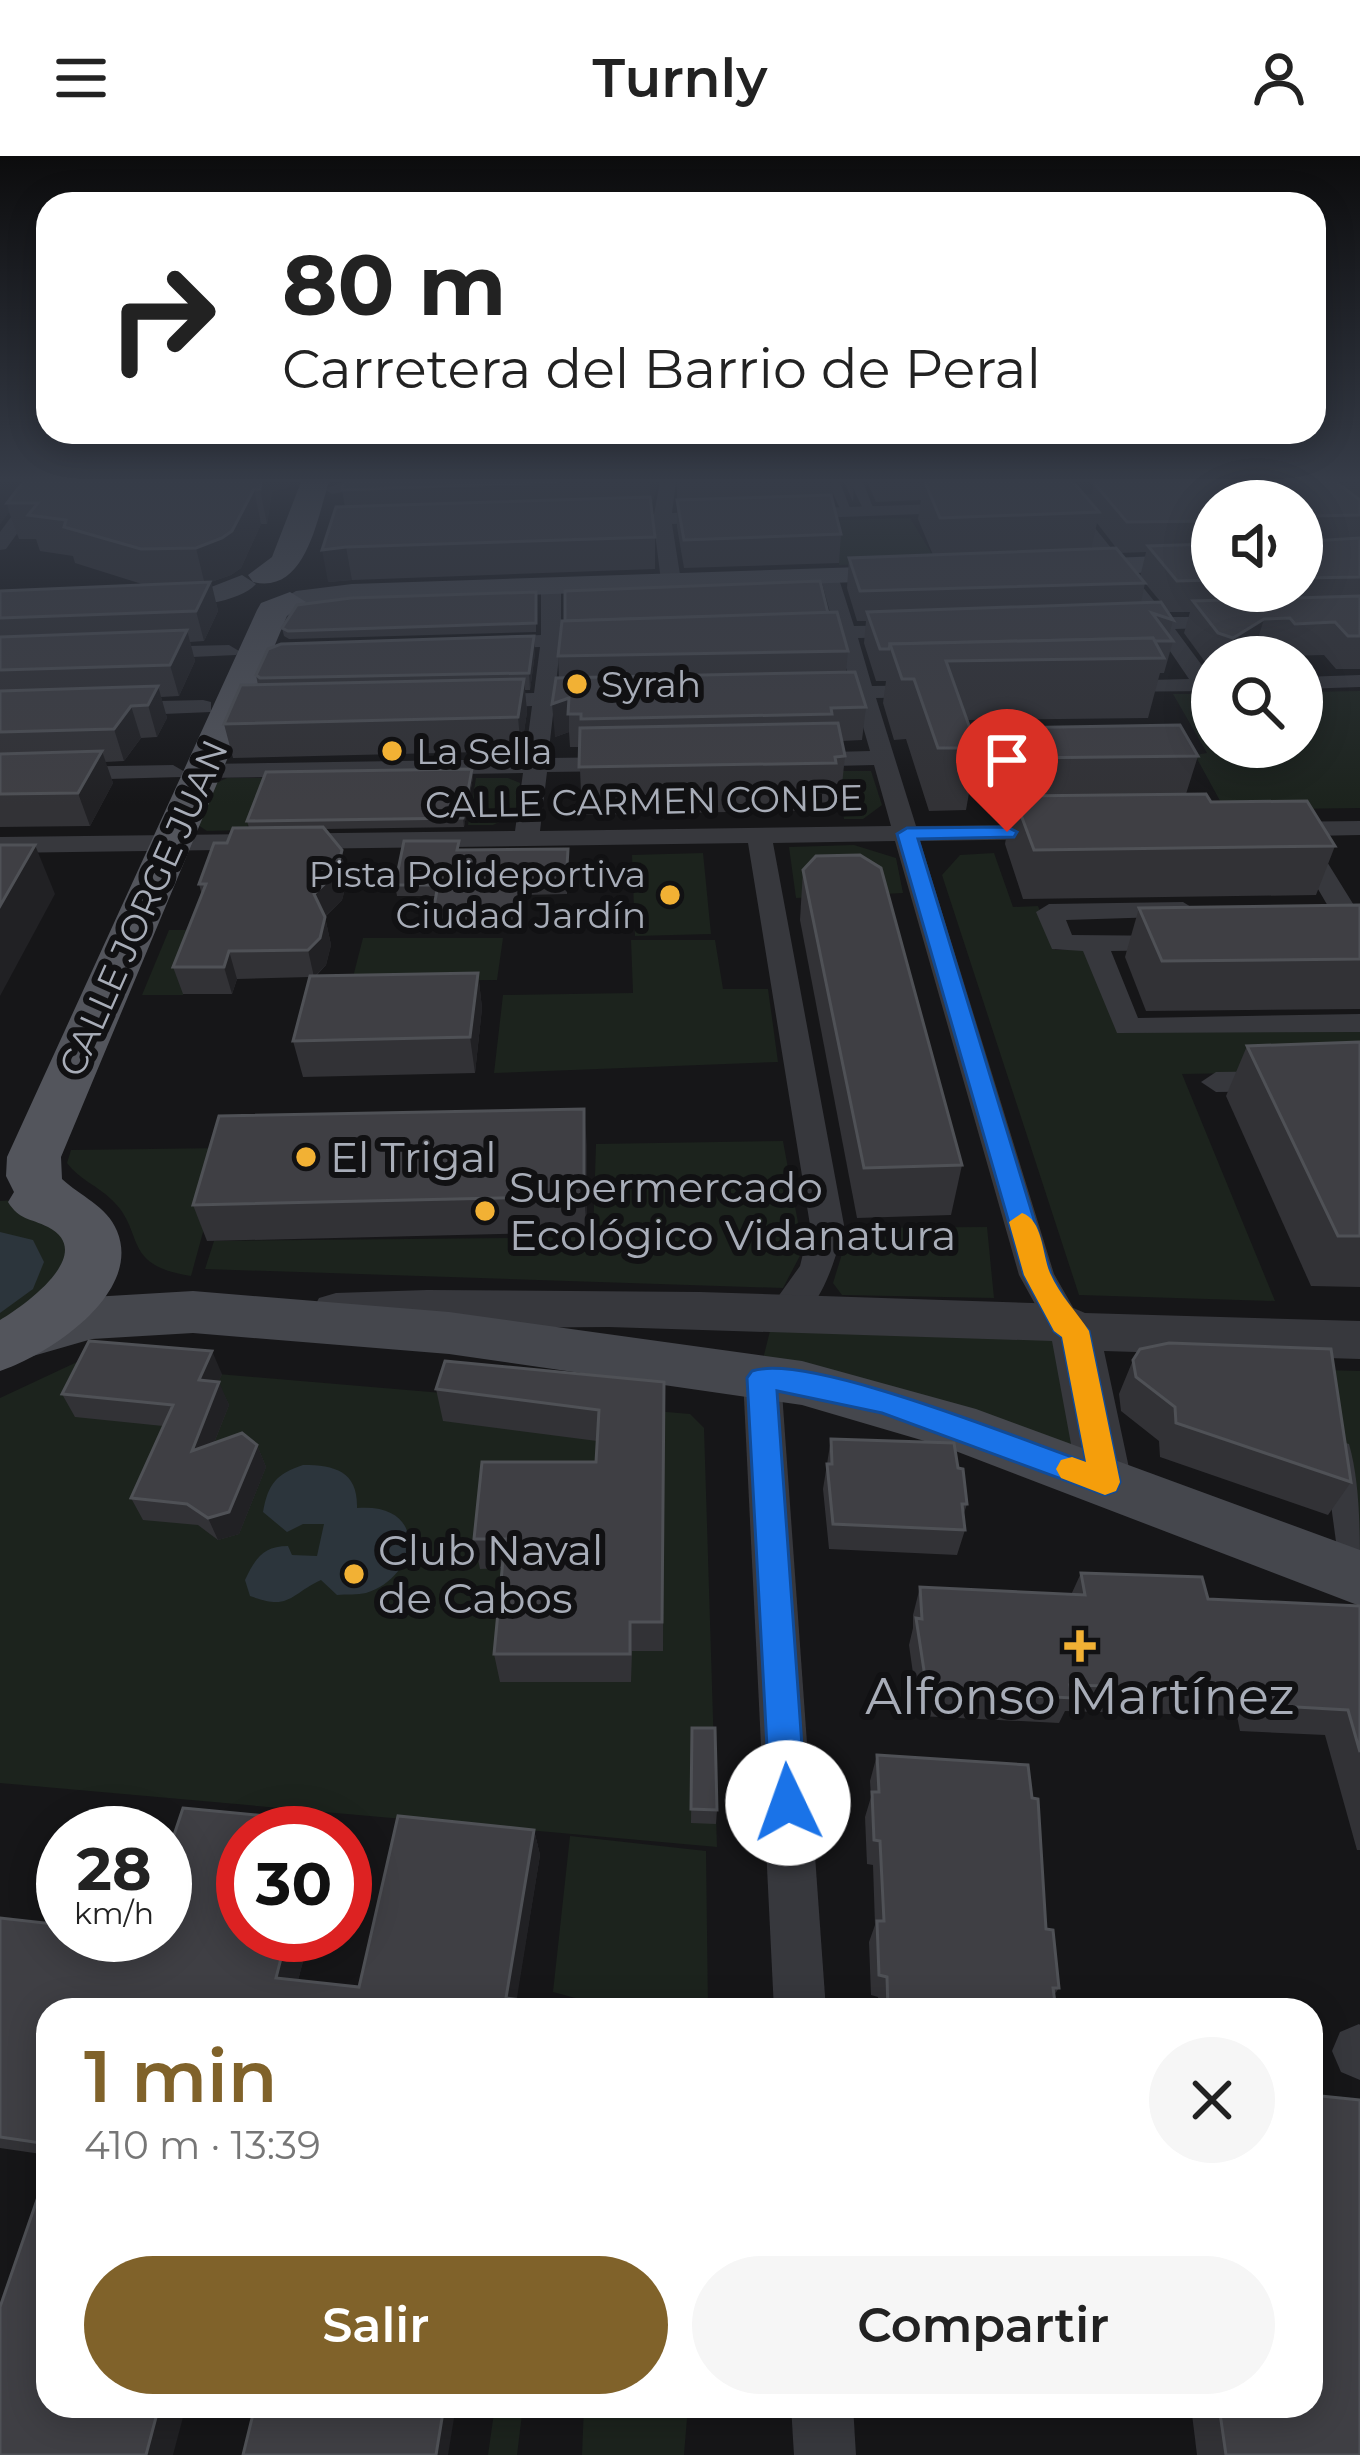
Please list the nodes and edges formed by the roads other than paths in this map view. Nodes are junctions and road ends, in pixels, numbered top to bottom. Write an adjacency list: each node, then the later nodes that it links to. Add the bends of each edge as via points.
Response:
1 (271, 589): 8 (main road)
2 (278, 589): 18 (main road, CALLE JORGE JUAN, via 249,608)
3 (299, 589): 4 (main road)
4 (458, 589)
5 (551, 589): 16 (street)
6 (834, 589): 13 (street)
7 (1135, 589): 10 (street)
8 (0, 605)
9 (1269, 620): 10 (street)
10 (1160, 623): 11 (street); 20 (street)
11 (1100, 625)
12 (934, 630): 13 (street)
13 (847, 633): 14 (street); 26 (street)
14 (765, 635)
15 (622, 638): 16 (street)
16 (551, 640): 17 (street); 29 (street)
17 (461, 644)
18 (255, 650): 19 (street); 31 (main road, CALLE JORGE JUAN)
19 (130, 654)
20 (1191, 663)
21 (1360, 681): 22 (street)
22 (1323, 682)
23 (1191, 685): 24 (street)
24 (1079, 688)
25 (965, 690): 26 (street)
26 (865, 692): 27 (street); 33 (street)
27 (796, 694)
28 (635, 697): 29 (street)
29 (543, 699): 30 (street); 36 (street)
30 (449, 701)
31 (231, 707): 32 (street); 37 (main road, CALLE JORGE JUAN)
32 (96, 710)
33 (884, 758): 34 (street); 43 (street)
34 (768, 761)
35 (652, 763): 36 (street)
36 (535, 765): 37 (street); 45 (street)
37 (188, 771): 38 (street); 46 (main road, CALLE JORGE JUAN)
38 (0, 775)
39 (1360, 828): 40 (street)
40 (1294, 829): 41 (street); 49 (street)
41 (1247, 830)
42 (1083, 832): 43 (street, CALLE CARMEN CONDE)
43 (907, 834): 44 (street, CALLE CARMEN CONDE); 60 (street, via 1037,1275)
44 (759, 836): 45 (street, CALLE CARMEN CONDE); 59 (street, via 826,1225 817,1269)
45 (527, 838): 46 (street, CALLE CARMEN CONDE)
46 (155, 844): 47 (street, CALLE CARMEN CONDE); 55 (main road, CALLE JORGE JUAN); 57 (main road, CALLE JORGE JUAN, via 34,1157 38,1189)
47 (0, 845)
48 (1207, 910): 51 (street, via 1049,911 1062,944)
49 (1352, 939)
50 (1205, 941): 51 (street)
51 (1094, 943): 52 (street, via 1127,1027)
52 (1360, 1023)
53 (1360, 1080): 54 (street)
54 (1216, 1082)
55 (0, 1142)
56 (0, 1201): 57 (main road, via 39,1202)
57 (77, 1221): 58 (main road, via 119,1270); 62 (main road, via 92,1254 83,1284 60,1312)
58 (214, 1313): 59 (street, via 455,1306); 62 (main road, via 92,1318); 63 (main road, via 449,1333)
59 (783, 1315): 60 (street); 63 (street, via 765,1340)
60 (1070, 1327): 61 (street); 65 (street)
61 (1360, 1340)
62 (10, 1343)
63 (762, 1378): 65 (main road, via 885,1402); 68 (street)
64 (1334, 1412): 66 (street)
65 (1105, 1482): 67 (main road)
66 (1360, 1559)
67 (1360, 1578)
68 (799, 1998)
69 (823, 2418): 70 (street)
70 (825, 2455)

